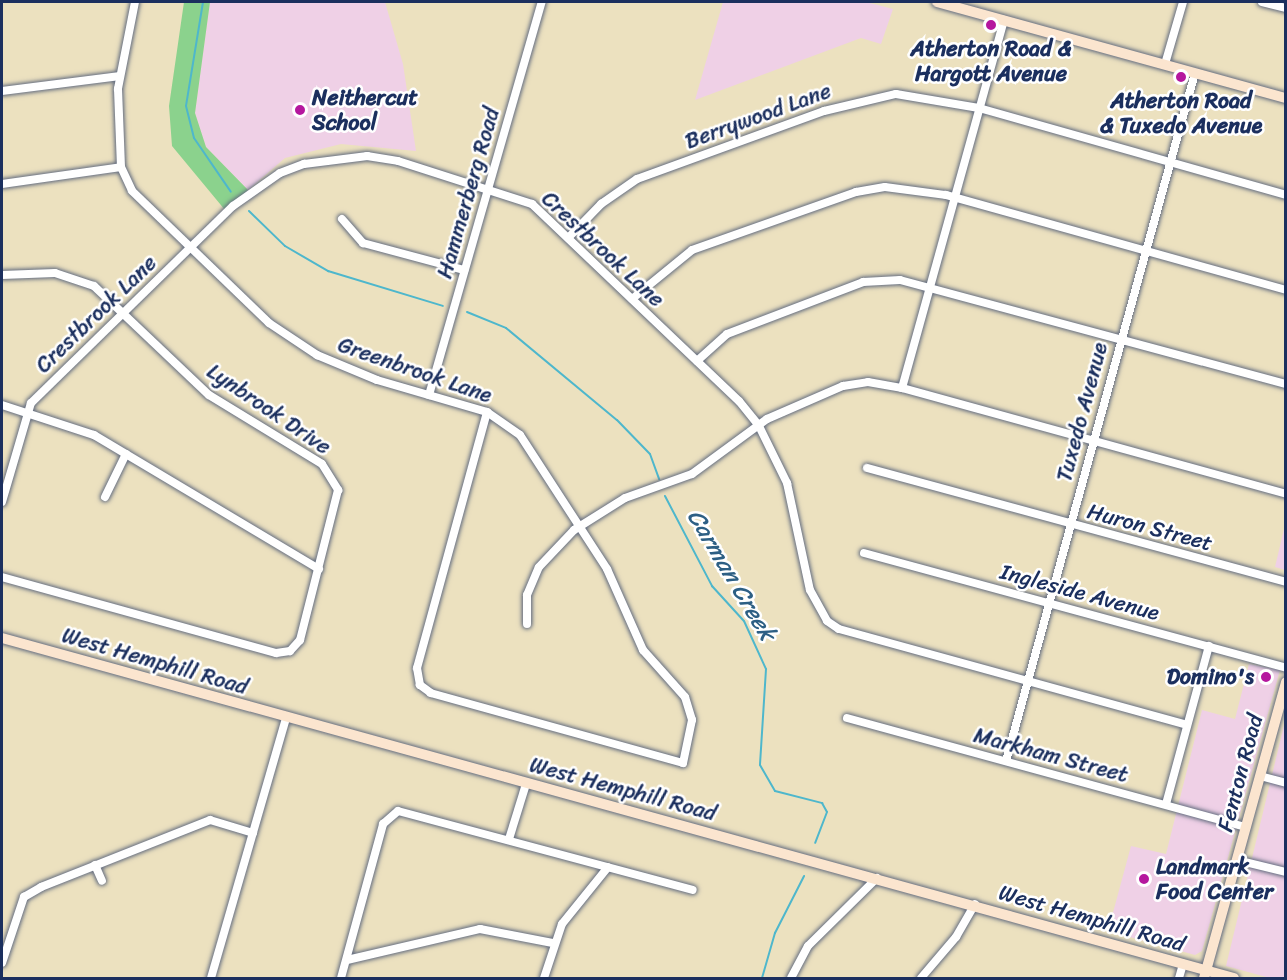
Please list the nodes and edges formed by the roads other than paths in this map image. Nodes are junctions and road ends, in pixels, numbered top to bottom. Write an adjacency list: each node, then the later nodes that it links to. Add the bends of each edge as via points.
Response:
1 (135, 2): 11 (street, Greenbrook Lane)
2 (542, 2): 18 (street, Hammerberg Road)
3 (937, 2): 6 (street)
4 (1182, 2): 9 (street)
5 (1262, 2): 7 (street)
6 (957, 4): 8 (street)
7 (1286, 8)
8 (1004, 20): 9 (street); 14 (street)
9 (1165, 64): 10 (street)
10 (1195, 73): 13 (street); 15 (street, Tuxedo Avenue)
11 (120, 76): 12 (street); 16 (street, Greenbrook Lane)
12 (2, 91)
13 (1286, 98)
14 (979, 108): 15 (street, Berrywood Lane); 20 (street); 22 (street, Berrywood Lane, via 930,96 866,98 637,179 601,204)
15 (1169, 162): 19 (street, Berrywood Lane); 24 (street, Tuxedo Avenue)
16 (121, 167): 17 (street); 23 (street, Greenbrook Lane, via 132,190)
17 (2, 184)
18 (489, 186): 22 (street, Crestbrook Lane, via 532,204); 23 (street, Crestbrook Lane, via 398,160 333,157 280,173 259,186); 25 (street, Hammerberg Road)
19 (1286, 195)
20 (954, 198): 24 (street); 27 (street); 29 (street, via 911,188 856,192 692,250)
21 (342, 219): 25 (street, via 363,243)
22 (570, 236): 29 (street, Crestbrook Lane)
23 (192, 246): 30 (street, Crestbrook Lane); 35 (street, Greenbrook Lane, via 269,323 317,356)
24 (1145, 250): 28 (street); 31 (street, Tuxedo Avenue)
25 (464, 270): 35 (street, Hammerberg Road)
26 (2, 275): 30 (street, Lynbrook Drive, via 74,278 94,286)
27 (930, 287): 31 (street); 32 (street, via 900,280 863,282 727,334); 34 (street)
28 (1286, 290)
29 (632, 299): 32 (street, Crestbrook Lane)
30 (124, 313): 37 (street, Crestbrook Lane, via 47,385); 49 (street, Lynbrook Drive, via 209,395 331,473 338,490)
31 (1120, 339): 33 (street); 40 (street, Tuxedo Avenue)
32 (697, 361): 39 (street, Crestbrook Lane)
33 (1286, 384)
34 (902, 388): 39 (street, via 868,382 843,386 813,395); 40 (street)
35 (429, 395): 38 (street, Greenbrook Lane)
36 (2, 405): 37 (street)
37 (26, 412): 41 (street, via 94,435); 45 (street, Crestbrook Lane)
38 (487, 412): 47 (street, Greenbrook Lane, via 520,435); 47 (street, Greenbrook Lane, via 417,668 420,685 431,693 683,763 692,720 685,697 630,629 607,569)
39 (759, 426): 47 (street, via 692,474 625,498); 57 (street, Crestbrook Lane, via 788,483 818,608 840,629)
40 (1093, 441): 43 (street); 46 (street, Tuxedo Avenue)
41 (126, 454): 44 (street); 49 (street)
42 (867, 468): 46 (street, Huron Street)
43 (1286, 494)
44 (105, 497)
45 (2, 502)
46 (1071, 524): 51 (street, Huron Street); 52 (street, Tuxedo Avenue)
47 (581, 526): 53 (street, via 539,567 528,595)
48 (864, 553): 52 (street, Ingleside Avenue)
49 (319, 569): 50 (street, Lynbrook Drive, via 300,640 290,651 276,653)
50 (2, 577)
51 (1286, 582)
52 (1049, 602): 55 (street, Ingleside Avenue); 57 (street, Tuxedo Avenue)
53 (527, 624)
54 (2, 638): 61 (street, West Hemphill Road)
55 (1209, 646): 56 (street, Ingleside Avenue); 62 (street)
56 (1286, 668)
57 (1028, 682): 62 (street); 63 (street, Tuxedo Avenue)
58 (1286, 682): 59 (street, Fenton Road)
59 (1283, 697): 64 (street, Fenton Road)
60 (847, 717): 63 (street, Markham Street)
61 (286, 718): 66 (street, West Hemphill Road); 69 (street)
62 (1187, 725): 67 (street)
63 (1006, 761): 67 (street, Markham Street)
64 (1260, 776): 65 (street); 68 (street, Fenton Road)
65 (1286, 783)
66 (526, 784): 70 (street); 75 (street, West Hemphill Road)
67 (1166, 804): 68 (street, Markham Street)
68 (1246, 827): 71 (street, Fenton Road)
69 (253, 833): 72 (street, via 210,820); 84 (street)
70 (509, 839): 73 (street); 80 (street, via 405,810 394,813 383,824)
71 (1237, 860): 74 (street); 83 (street, Fenton Road)
72 (95, 865): 76 (street); 81 (street, via 24,897)
73 (608, 867): 77 (street); 79 (street, via 576,904)
74 (1286, 872)
75 (878, 878): 78 (street, West Hemphill Road); 87 (street, via 808,946)
76 (102, 881)
77 (693, 890)
78 (975, 904): 82 (street, West Hemphill Road); 88 (street, via 956,937)
79 (553, 943): 80 (street, via 480,929); 86 (street)
80 (347, 960): 85 (street)
81 (2, 963)
82 (1183, 964): 83 (street, West Hemphill Road); 89 (street)
83 (1205, 975): 90 (street, West Hemphill Road)
84 (211, 978)
85 (341, 978)
86 (544, 978)
87 (791, 978)
88 (921, 978)
89 (1179, 978)
90 (1234, 978)

